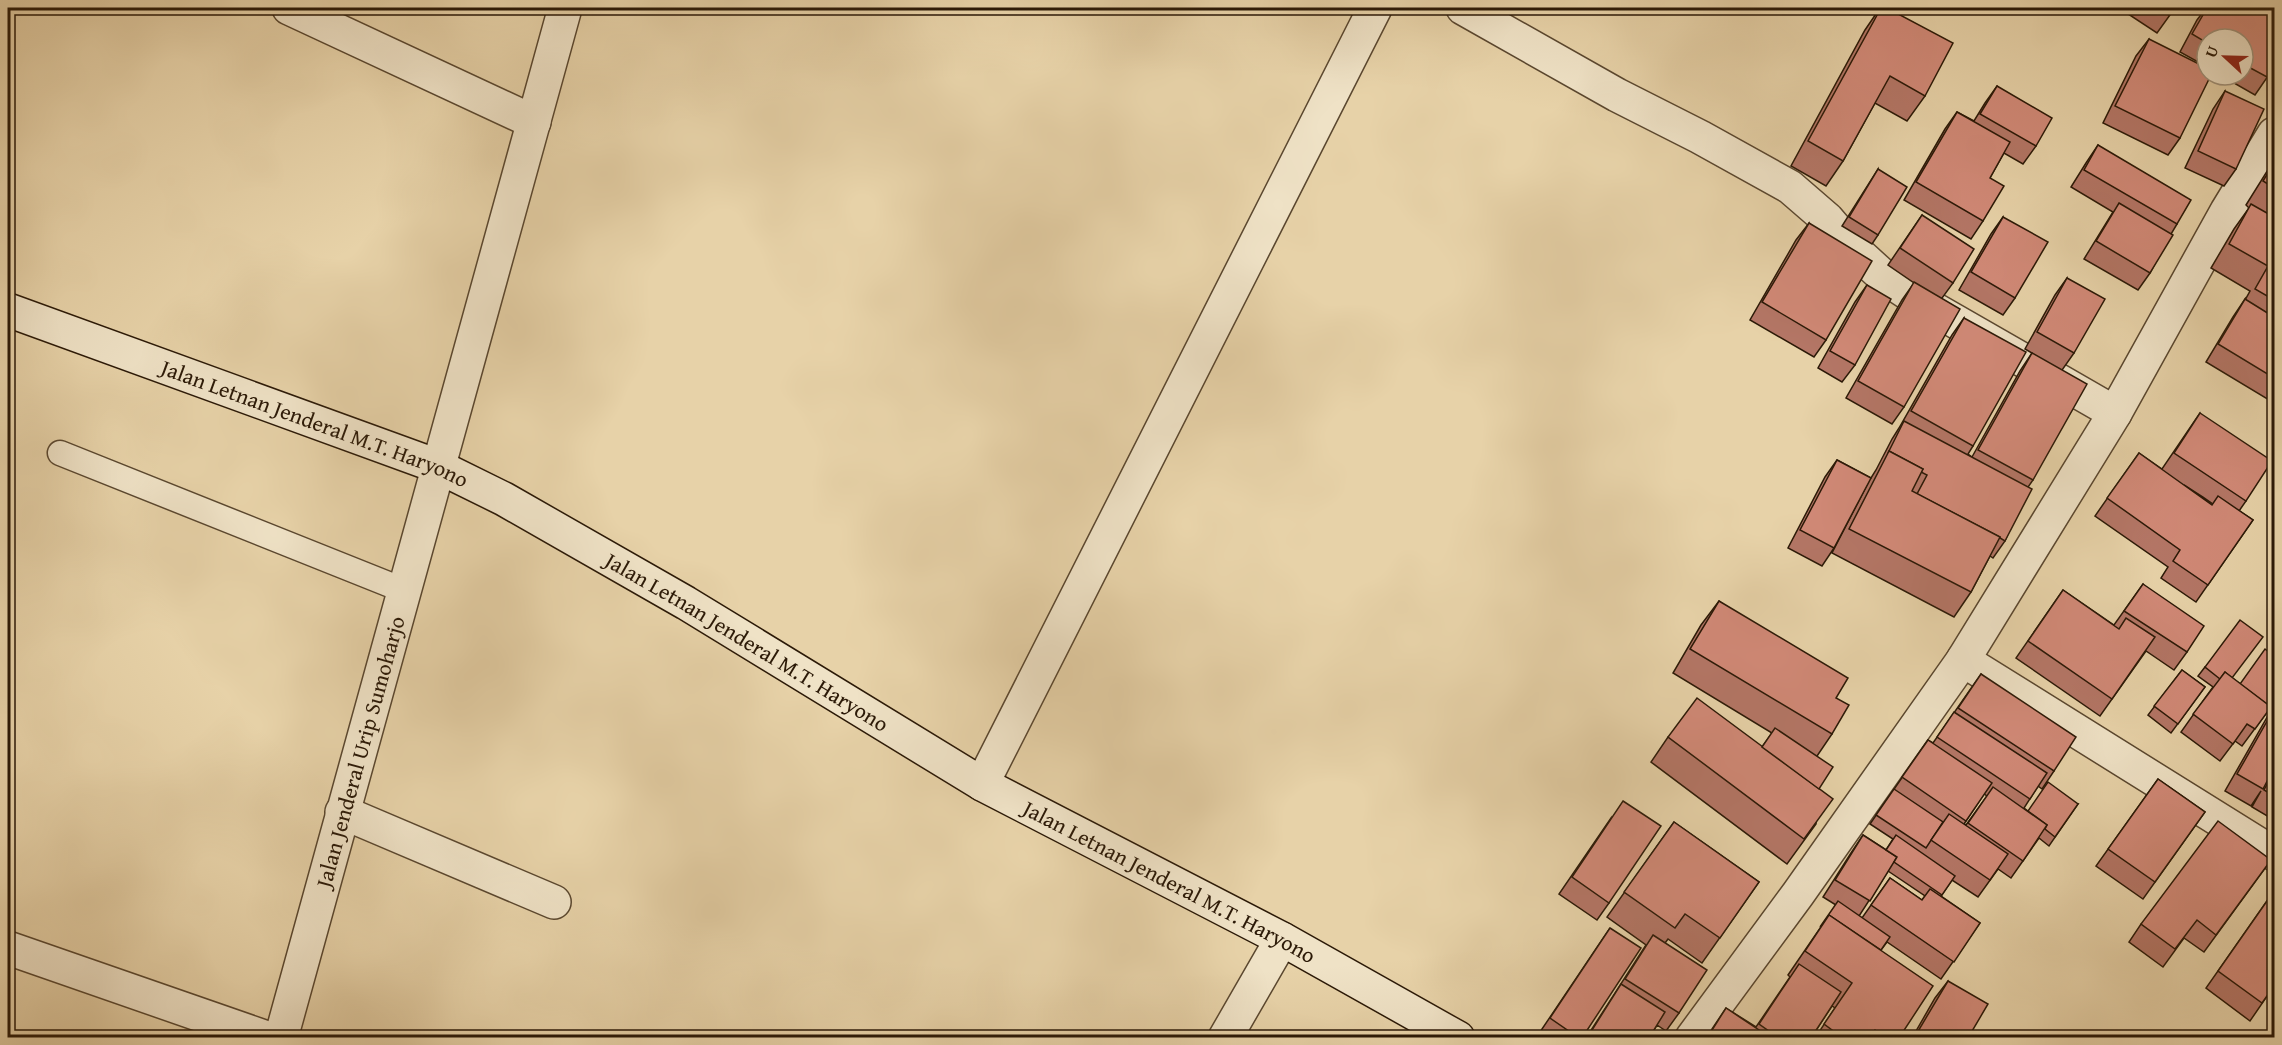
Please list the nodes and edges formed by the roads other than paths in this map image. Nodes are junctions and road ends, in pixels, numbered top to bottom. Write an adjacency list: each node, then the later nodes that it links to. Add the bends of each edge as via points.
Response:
1 (289, 8): 5 (street)
2 (565, 8): 5 (street, Jalan Jenderal Urip Sumoharjo)
3 (1375, 8): 15 (street)
4 (1463, 8): 10 (street, via 1790,188 1885,278)
5 (534, 122): 12 (street, Jalan Jenderal Urip Sumoharjo)
6 (2274, 134): 7 (street)
7 (2227, 211): 8 (street); 10 (street)
8 (2256, 229)
9 (8, 310): 12 (street, Jalan Letnan Jenderal M.T. Haryono)
10 (2115, 413): 14 (street)
11 (60, 453): 13 (lane)
12 (437, 466): 13 (street, Jalan Jenderal Urip Sumoharjo); 15 (street, Jalan Letnan Jenderal M.T. Haryono, via 504,499 686,603)
13 (403, 590): 16 (street, Jalan Jenderal Urip Sumoharjo)
14 (1963, 660): 17 (street); 25 (street)
15 (982, 783): 19 (street, Jalan Letnan Jenderal M.T. Haryono)
16 (342, 812): 18 (street); 22 (street, Jalan Jenderal Urip Sumoharjo)
17 (2274, 854)
18 (554, 902)
19 (1282, 939): 23 (street); 24 (street, Jalan Letnan Jenderal M.T. Haryono)
20 (8, 948): 21 (street)
21 (267, 1038)
22 (281, 1038)
23 (1225, 1038)
24 (1458, 1038)
25 (1692, 1038)

